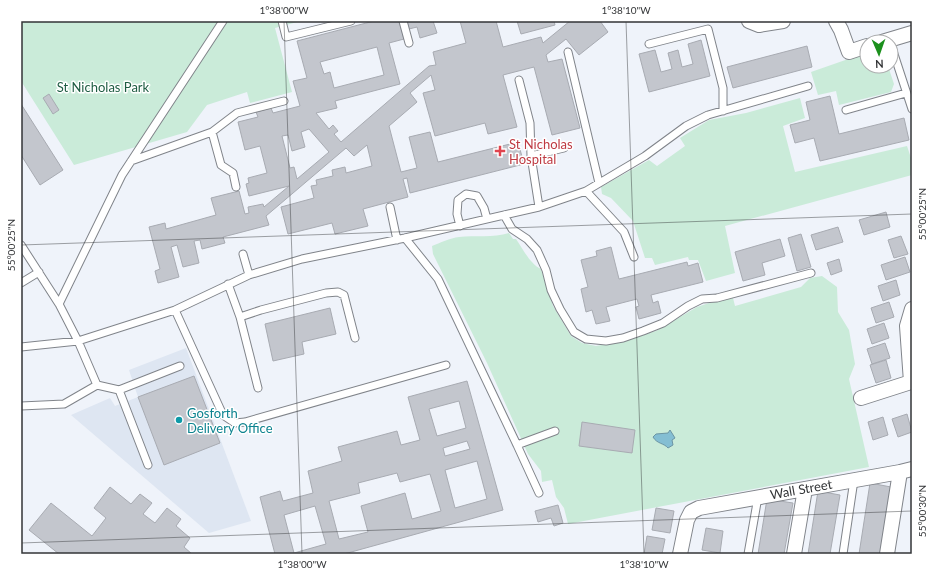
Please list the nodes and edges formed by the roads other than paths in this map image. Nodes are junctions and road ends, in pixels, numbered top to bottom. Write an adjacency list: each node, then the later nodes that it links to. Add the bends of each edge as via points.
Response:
1 (223, 21): 25 (lane)
2 (282, 21): 3 (lane, via 286,36)
3 (351, 21)
4 (403, 21): 10 (lane)
5 (749, 21): 6 (street, via 759,25)
6 (783, 21)
7 (839, 26): 12 (street, via 849,52)
8 (912, 33): 9 (street)
9 (899, 38)
10 (409, 43)
11 (649, 44): 21 (lane, via 708,29 723,88)
12 (859, 49)
13 (568, 52): 26 (lane)
14 (899, 73): 17 (lane)
15 (519, 80): 24 (lane, via 530,123)
16 (808, 86): 21 (lane)
17 (906, 93): 19 (lane); 20 (lane)
18 (284, 101): 22 (lane, via 237,113)
19 (912, 109)
20 (846, 110)
21 (723, 111): 26 (lane, via 686,126 644,156)
22 (212, 132): 25 (lane); 27 (lane, via 221,165 233,173)
23 (564, 148): 24 (lane)
24 (531, 156): 29 (lane)
25 (131, 161): 44 (lane)
26 (599, 183): 28 (lane)
27 (236, 187)
28 (586, 191): 29 (lane); 38 (lane, via 624,232)
29 (539, 206): 31 (lane)
30 (390, 207): 35 (lane)
31 (504, 215): 32 (lane); 40 (lane, via 512,229 537,250 560,309 574,332 586,339 606,341 623,338 663,323 702,299 717,298)
32 (487, 220): 33 (lane); 33 (lane, via 477,196 466,194 458,200 457,214)
33 (460, 226): 34 (lane)
34 (405, 238): 35 (lane); 59 (lane, via 438,279)
35 (397, 240): 41 (lane, via 302,259)
36 (21, 245): 39 (lane)
37 (243, 254): 41 (lane)
38 (634, 257)
39 (39, 272): 42 (lane); 44 (lane)
40 (811, 273)
41 (249, 275): 43 (lane)
42 (21, 283)
43 (228, 284): 46 (lane); 47 (lane)
44 (59, 304): 49 (lane)
45 (912, 309): 56 (street, via 907,326 911,382)
46 (175, 310): 49 (lane); 51 (lane, via 223,415 235,423)
47 (240, 317): 48 (lane, via 282,304 338,292 344,295); 54 (lane)
48 (355, 338)
49 (78, 341): 50 (lane); 53 (lane)
50 (21, 347)
51 (446, 365)
52 (180, 366): 55 (lane)
53 (97, 385): 55 (lane); 57 (lane, via 64,404)
54 (258, 388)
55 (119, 390): 60 (lane)
56 (861, 398)
57 (22, 408)
58 (555, 431): 59 (lane)
59 (517, 445): 64 (lane)
60 (148, 465)
61 (906, 470): 62 (street, Wall Street); 70 (street)
62 (854, 480): 63 (street, Wall Street); 69 (lane)
63 (805, 489): 65 (street, Wall Street); 68 (street)
64 (539, 493)
65 (758, 497): 66 (street, Wall Street, via 699,508 691,512); 67 (lane)
66 (680, 554)
67 (748, 554)
68 (794, 554)
69 (843, 554)
70 (888, 554)

